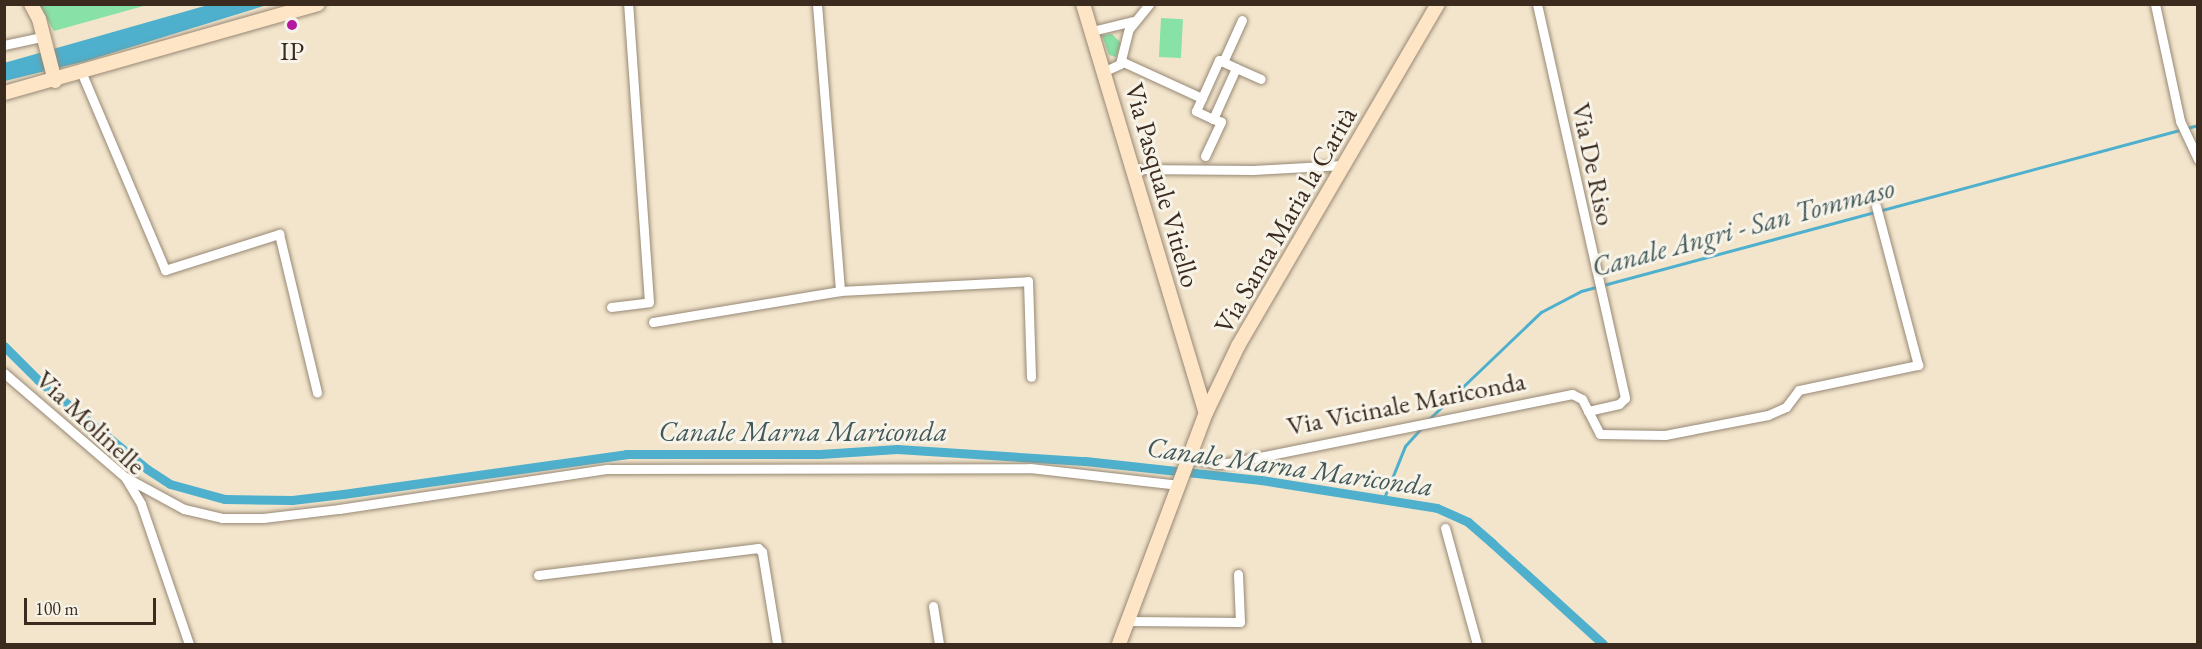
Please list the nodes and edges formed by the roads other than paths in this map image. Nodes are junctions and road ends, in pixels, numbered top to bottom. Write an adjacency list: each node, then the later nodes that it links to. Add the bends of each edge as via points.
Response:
1 (30, 4): 14 (street)
2 (318, 4): 21 (street)
3 (628, 4): 33 (street, via 649,302)
4 (817, 4): 32 (street)
5 (1083, 4): 13 (street, Via Pasquale Vitiello)
6 (1149, 4): 11 (street)
7 (1438, 4): 29 (street, Via Santa Maria la Carità)
8 (1537, 4): 38 (street, Via De Riso, via 1625,398 1618,404)
9 (2155, 4): 28 (street, via 2180,122)
10 (1242, 20): 18 (street)
11 (1133, 21): 12 (street); 15 (street)
12 (1107, 28): 13 (street); 15 (street, via 1119,33)
13 (1092, 31): 20 (street, Via Pasquale Vitiello)
14 (44, 40): 16 (street); 22 (street)
15 (1124, 44): 17 (street)
16 (4, 45)
17 (1121, 61): 20 (street); 25 (street)
18 (1223, 62): 19 (street); 25 (street, via 1219,60)
19 (1236, 68): 23 (street); 26 (street)
20 (1105, 71): 30 (street, Via Pasquale Vitiello)
21 (82, 74): 22 (street); 37 (street, via 165,270 279,234)
22 (54, 78): 24 (street)
23 (1261, 79)
24 (4, 93)
25 (1202, 98): 26 (street, via 1196,111)
26 (1213, 118): 27 (street, via 1221,122)
27 (1205, 156)
28 (2198, 159)
29 (1343, 165): 30 (street, via 1253,170); 39 (street, Via Santa Maria la Carità, via 1262,303)
30 (1134, 169): 39 (street, Via Pasquale Vitiello)
31 (1877, 211): 38 (street, via 1918,365 1799,390 1779,412 1681,433 1605,436 1597,432)
32 (840, 291): 34 (street); 36 (street, via 1028,281)
33 (611, 307)
34 (653, 322)
35 (4, 373): 41 (street, Via Molinelle)
36 (1031, 377)
37 (317, 392)
38 (1588, 411): 40 (street, Via Vicinale Mariconda, via 1582,399 1572,394 1235,462)
39 (1206, 413): 40 (street, Via Santa Maria la Carità)
40 (1188, 462): 42 (street, Via Santa Maria la Carità)
41 (125, 477): 42 (street, via 184,509 222,518 263,518 608,470 1030,468); 48 (street, Via Molinelle, via 141,504)
42 (1181, 482): 47 (street, Via Santa Maria la Carità)
43 (1445, 528): 52 (street)
44 (1238, 574): 47 (street, via 1240,622)
45 (538, 575): 49 (street, via 758,548 762,552)
46 (933, 606): 50 (street)
47 (1128, 621): 51 (street, Via Santa Maria la Carità)
48 (189, 645)
49 (777, 645)
50 (939, 645)
51 (1119, 645)
52 (1477, 645)

